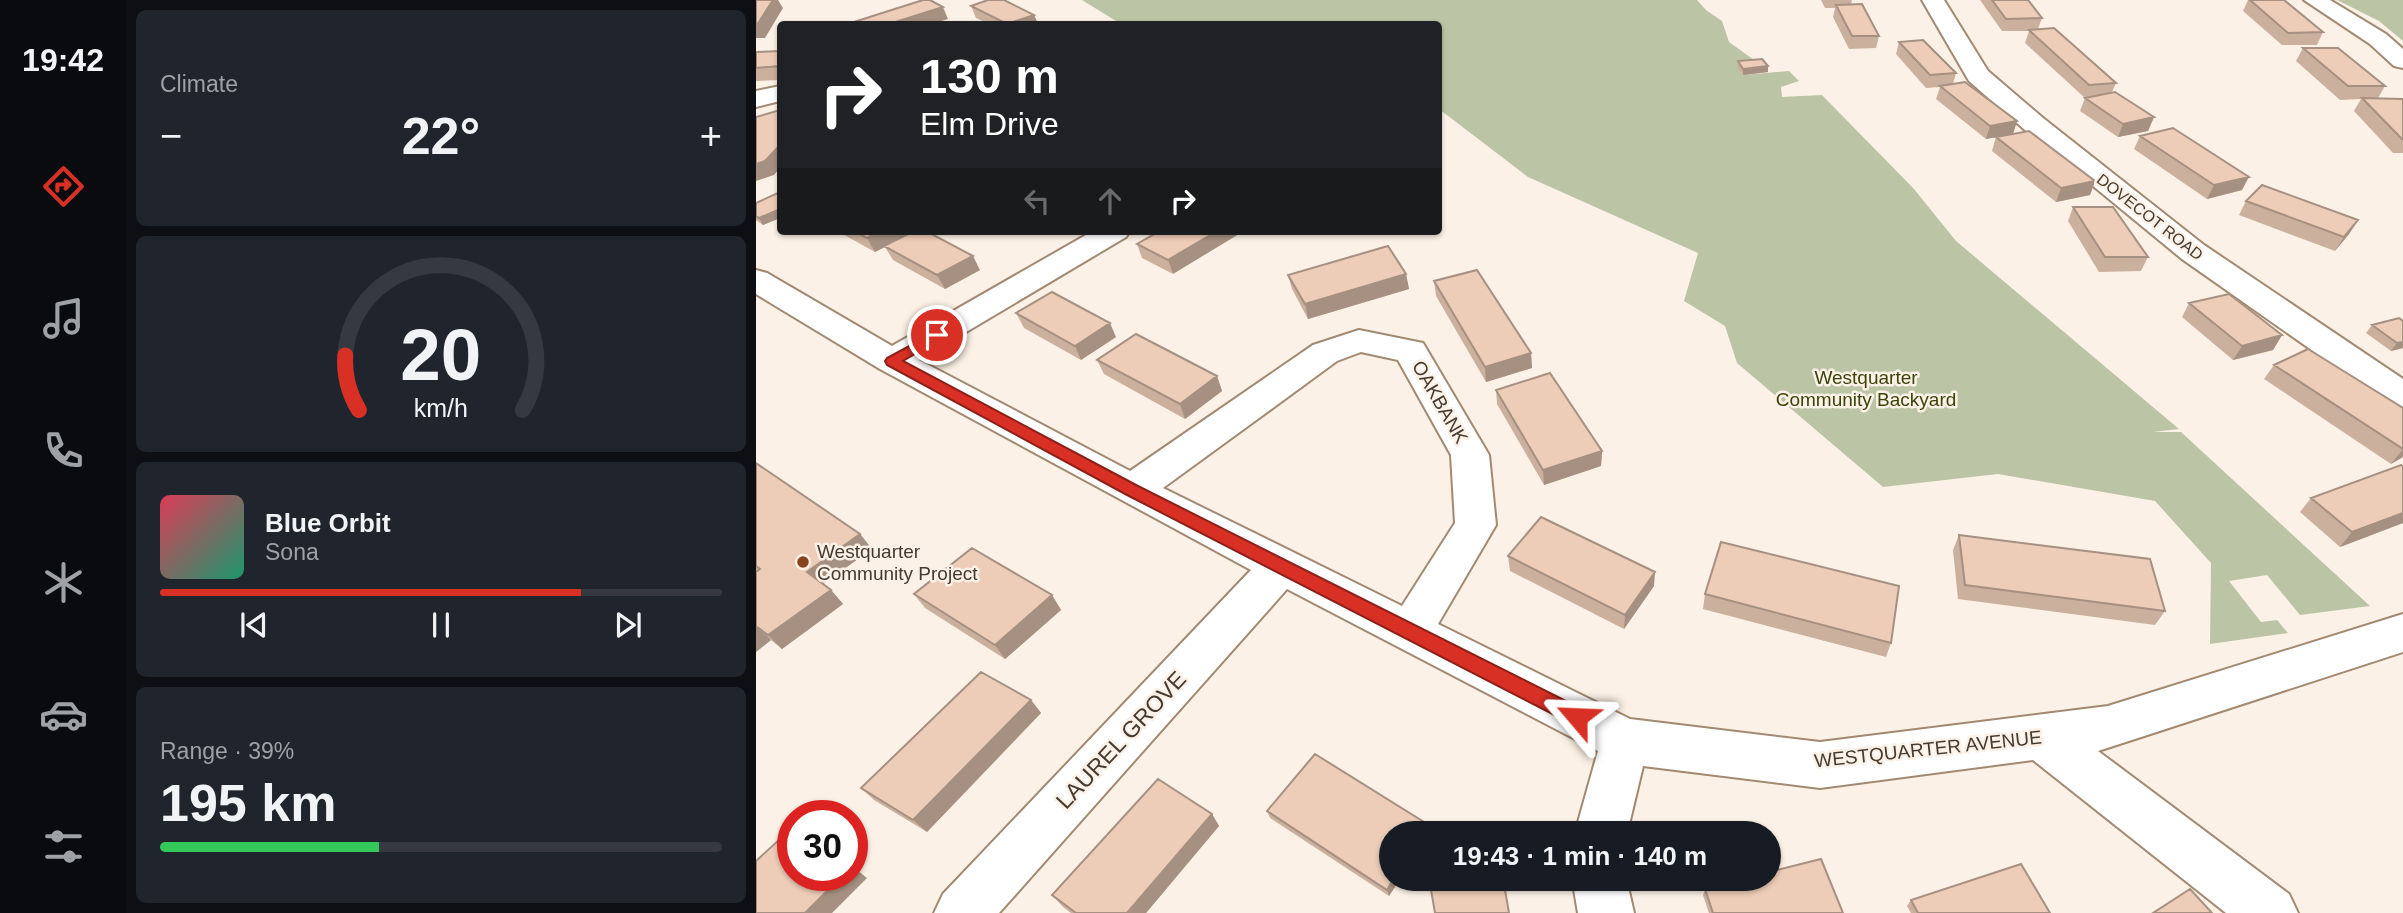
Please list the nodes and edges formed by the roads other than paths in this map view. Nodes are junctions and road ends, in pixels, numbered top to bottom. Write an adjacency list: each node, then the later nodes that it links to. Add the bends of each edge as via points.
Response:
1 (1933, 0): 9 (street, DOVECOT ROAD, via 1978,76 2034,124 2193,252)
2 (2315, 0): 3 (street, via 2378,39)
3 (2403, 61)
4 (777, 95): 5 (street)
5 (756, 99)
6 (1108, 235): 8 (street)
7 (756, 280): 8 (street, WESTQUARTER AVENUE)
8 (892, 361): 10 (street, WESTQUARTER AVENUE)
9 (2403, 396)
10 (1132, 490): 11 (street, WESTQUARTER AVENUE); 12 (street, OAKBANK, via 1325,353 1359,341 1411,351 1471,455 1476,525)
11 (1281, 566): 12 (street, WESTQUARTER AVENUE); 18 (street, LAUREL GROVE)
12 (1409, 633): 15 (street, WESTQUARTER AVENUE)
13 (2403, 633): 14 (street, WESTQUARTER AVENUE, via 2108,728)
14 (2041, 737): 15 (street, WESTQUARTER AVENUE, via 1821,765); 20 (street)
15 (1625, 741): 16 (street)
16 (1604, 821)
17 (1602, 891): 19 (street)
18 (962, 913)
19 (1606, 913)
20 (2270, 913)

